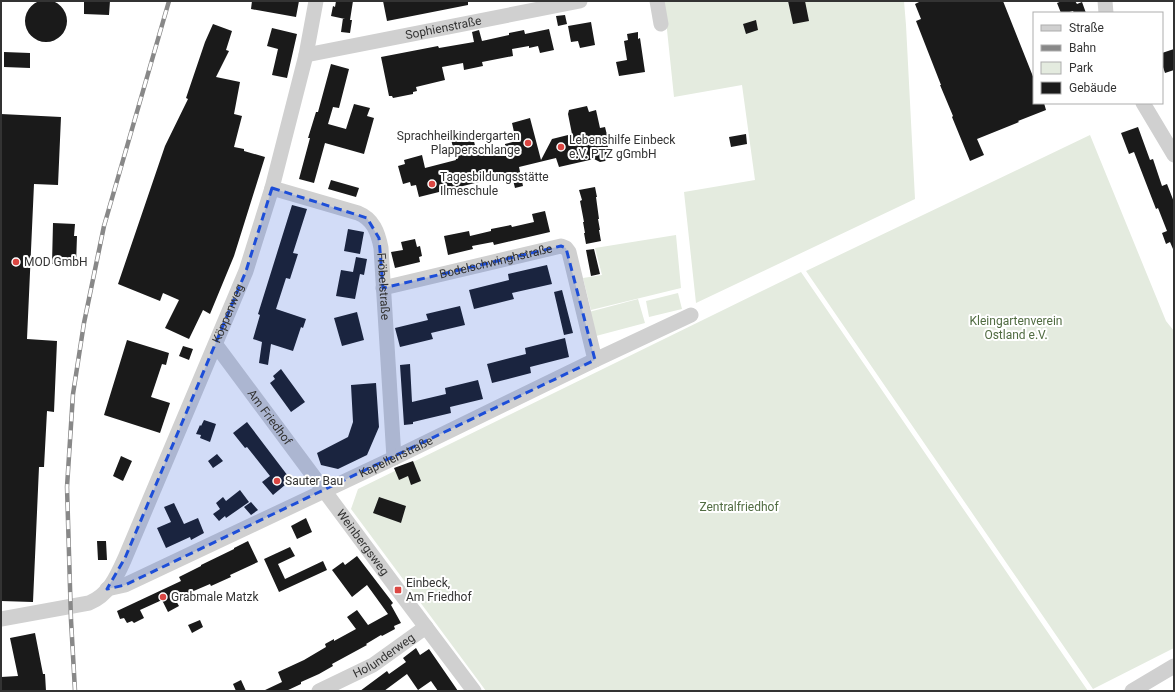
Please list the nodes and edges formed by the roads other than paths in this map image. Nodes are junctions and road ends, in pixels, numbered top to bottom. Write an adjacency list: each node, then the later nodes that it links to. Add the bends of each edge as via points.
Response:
1 (316, 1): 7 (street, Köppenweg)
2 (580, 1): 7 (street, Sophienstraße)
3 (657, 1): 6 (street)
4 (1105, 1): 5 (street)
5 (1106, 12)
6 (662, 24)
7 (306, 55): 10 (street, Köppenweg)
8 (1144, 104): 9 (street)
9 (1174, 155)
10 (272, 188): 11 (street, Fröbelstraße, via 358,213 367,218 375,227 379,238); 13 (street, Köppenweg, via 246,271)
11 (383, 288): 14 (street, Bodelschwinghstraße, via 561,246 569,252); 15 (street, Fröbelstraße)
12 (691, 314): 14 (street, Kapellenstraße)
13 (216, 345): 16 (street, Am Friedhof); 17 (street, Köppenweg, via 118,574)
14 (595, 360): 15 (street, Kapellenstraße)
15 (394, 458): 16 (street, Kapellenstraße)
16 (324, 490): 17 (street, Kapellenstraße, via 125,585); 19 (street, Weinbergsweg)
17 (108, 589): 18 (street, Köppenweg, via 89,603)
18 (1, 619)
19 (426, 627): 21 (street, Holunderweg, via 373,665); 22 (street, Weinbergsweg)
20 (1174, 666): 23 (street)
21 (318, 691)
22 (474, 691)
23 (1132, 691)

